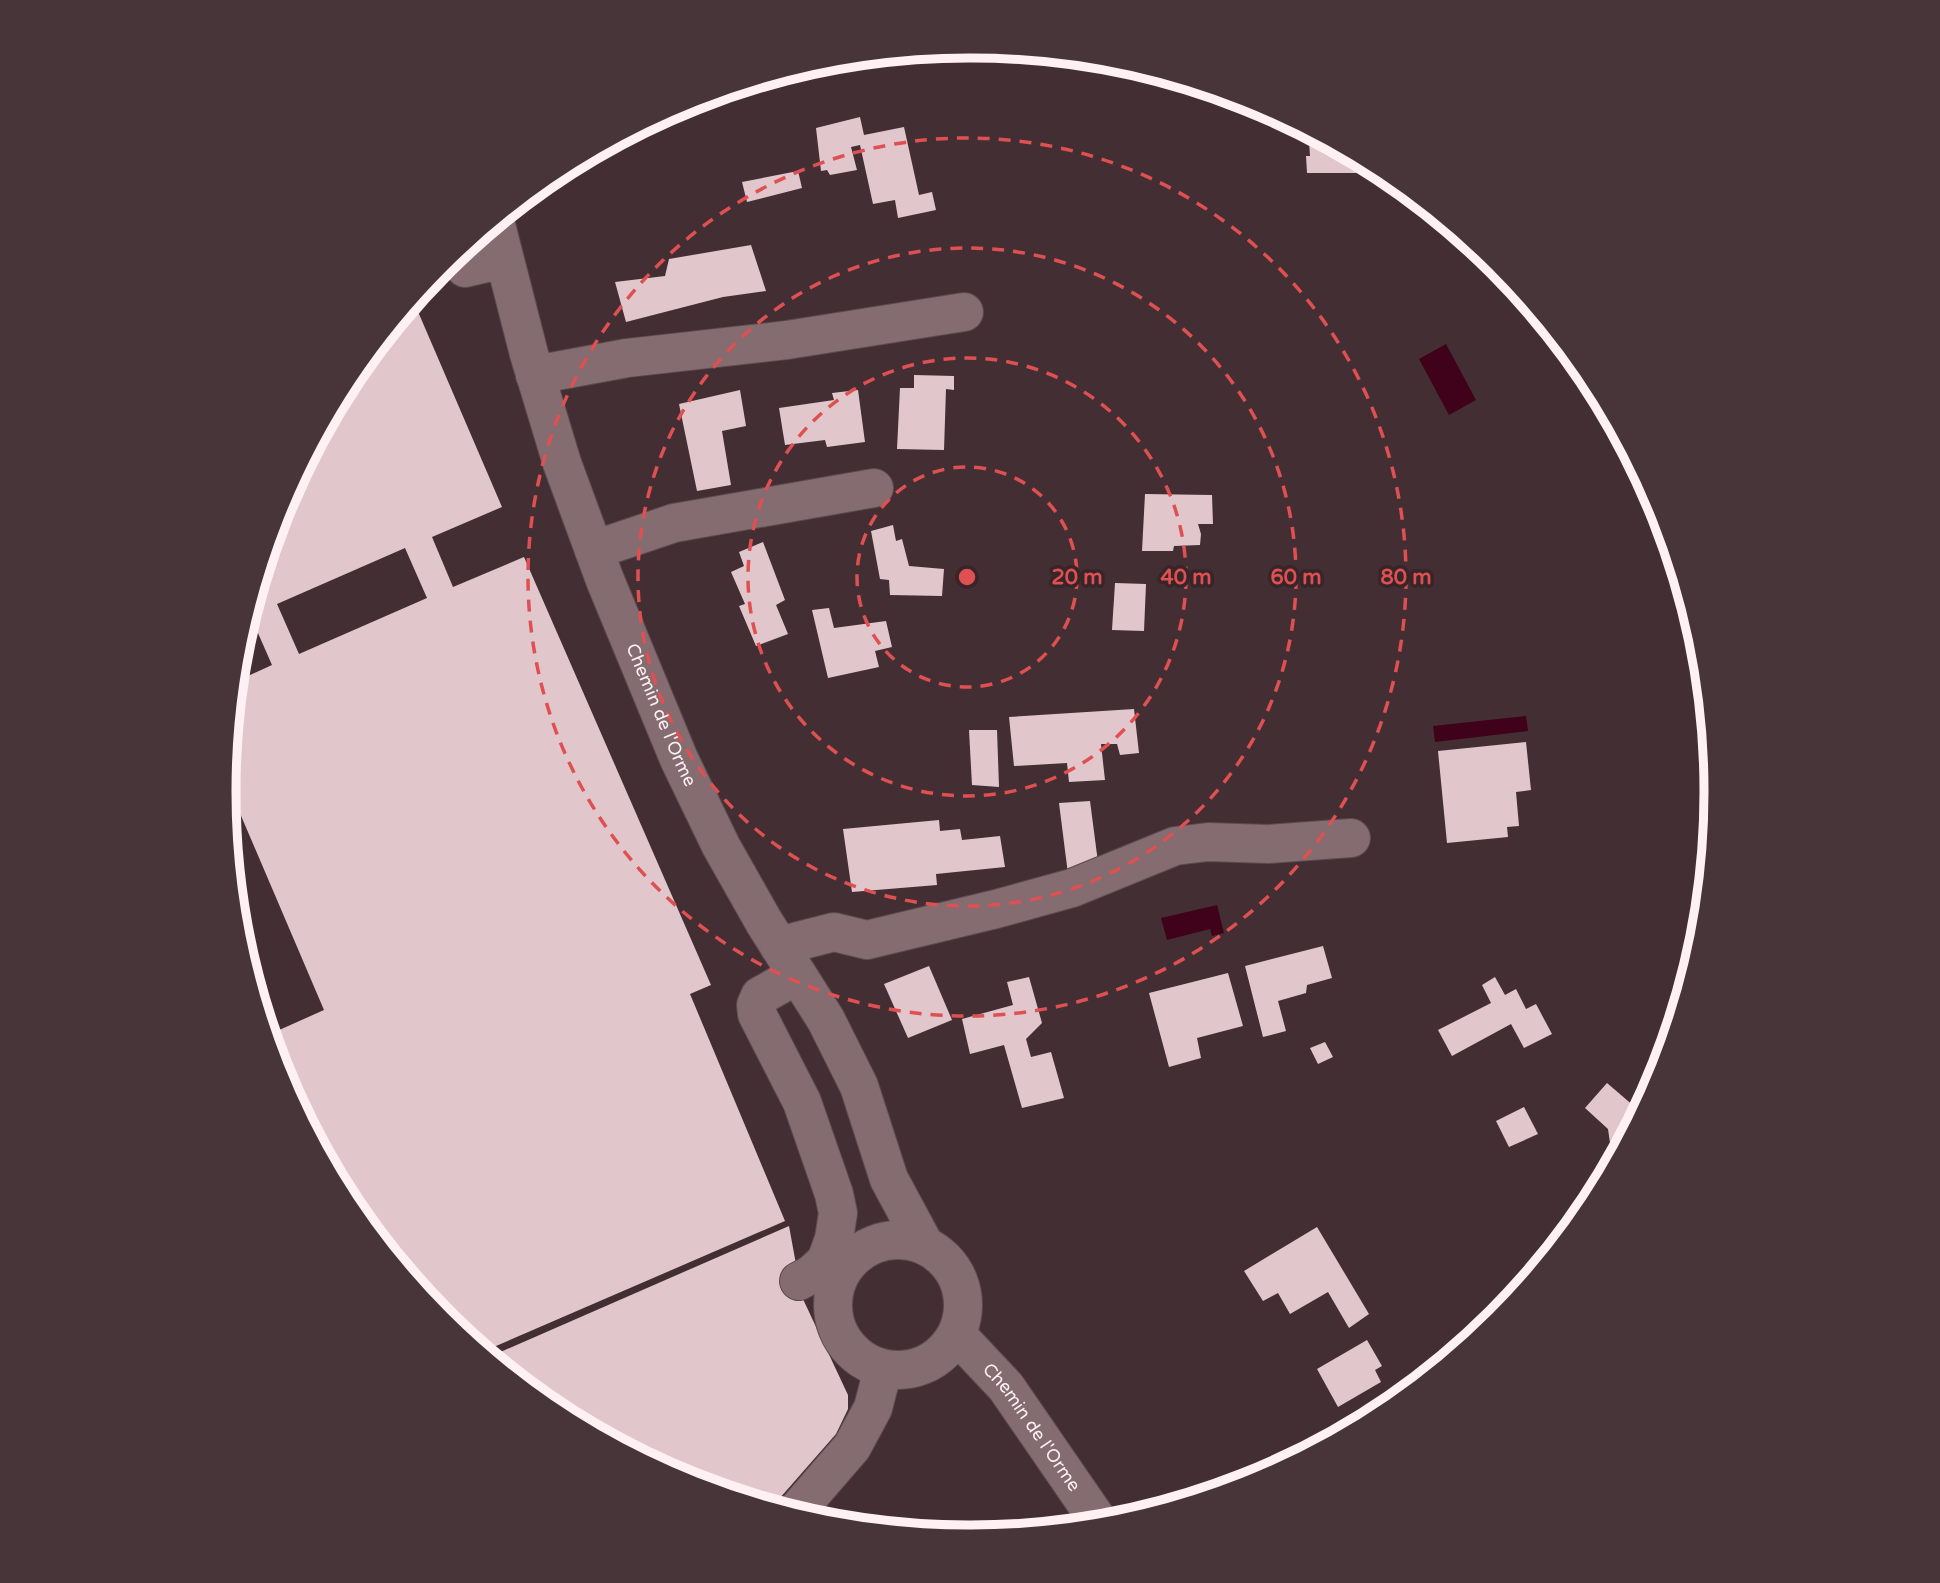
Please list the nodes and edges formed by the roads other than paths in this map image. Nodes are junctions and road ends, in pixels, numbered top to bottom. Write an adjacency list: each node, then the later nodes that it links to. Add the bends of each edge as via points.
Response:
1 (497, 231): 2 (street, Chemin de l'Orme)
2 (504, 259): 3 (street, via 465,268); 5 (street, Chemin de l'Orme)
3 (463, 262)
4 (964, 312): 5 (street)
5 (535, 374): 7 (street, Chemin de l'Orme)
6 (874, 488): 7 (street, via 674,523)
7 (594, 551): 9 (street, Chemin de l'Orme, via 679,759 721,846)
8 (1351, 838): 9 (street, via 1175,846 1072,888 996,909 867,940 834,932)
9 (788, 960): 10 (street, Chemin de l'Orme, via 826,1020 859,1086); 13 (street, via 760,996 757,1014 802,1102 838,1213 826,1261)
10 (889, 1179): 11 (street, Chemin de l'Orme); 12 (street, Chemin de l'Orme)
11 (877, 1243): 12 (street); 15 (street, via 858,1253 843,1269 834,1288 832,1309 836,1330 848,1348 863,1362)
12 (923, 1244): 14 (street, via 953,1270 962,1291)
13 (799, 1281)
14 (957, 1335): 15 (street, via 926,1365 905,1371); 17 (street, Chemin de l'Orme, via 1006,1387)
15 (883, 1369): 16 (street, via 873,1408 852,1447)
16 (802, 1505)
17 (1094, 1514)

